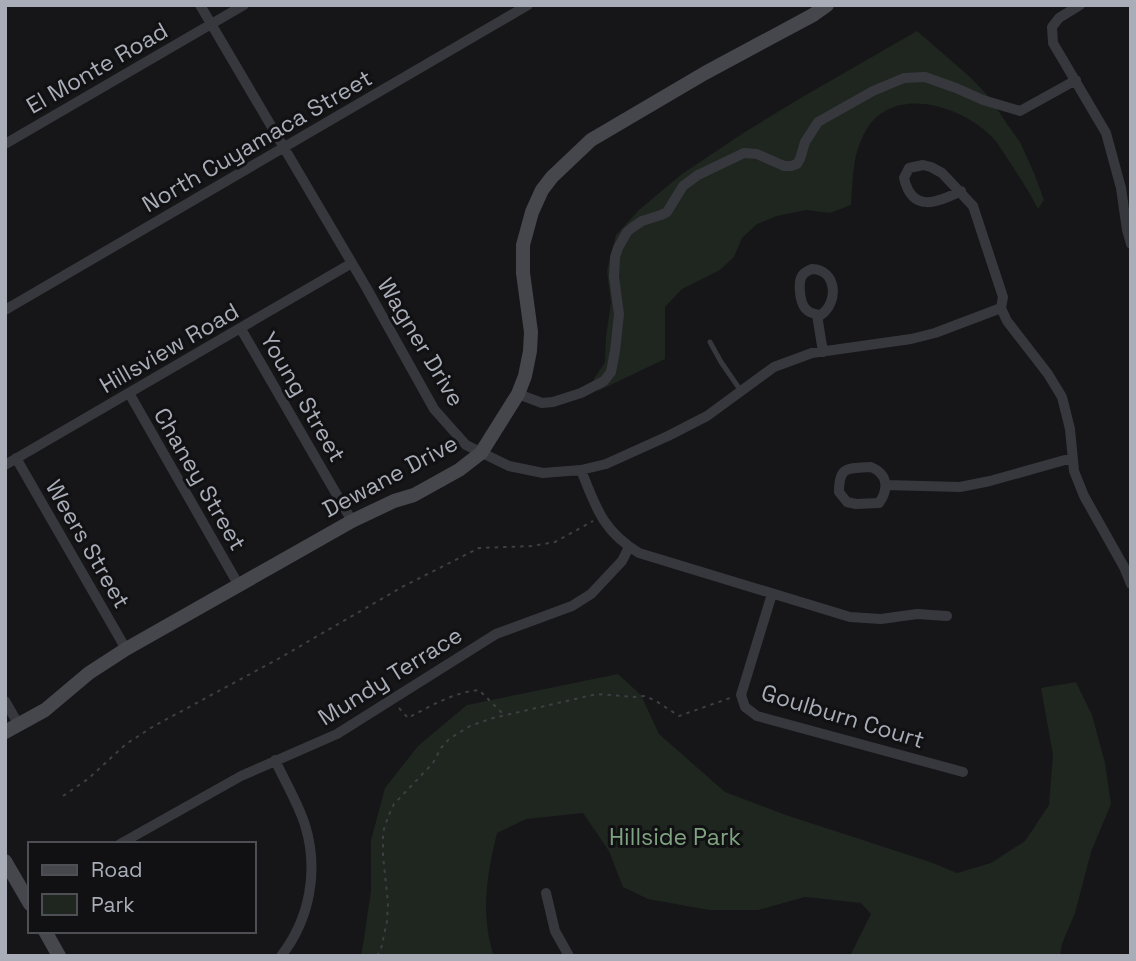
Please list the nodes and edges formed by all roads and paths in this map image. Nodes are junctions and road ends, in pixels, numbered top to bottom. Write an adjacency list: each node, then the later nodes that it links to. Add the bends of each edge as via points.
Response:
1 (200, 5): 6 (street, Wagner Drive)
2 (244, 5): 6 (street, El Monte Road)
3 (528, 5): 9 (street, North Cuyamaca Street)
4 (827, 5): 21 (street, Dewane Drive, via 591,140 552,177 535,204 525,236 523,267 531,338)
5 (1080, 5): 7 (street, via 1052,27 1053,43)
6 (211, 24): 8 (street, El Monte Road); 9 (street, Wagner Drive)
7 (1076, 80): 11 (street, via 1106,133); 21 (street, via 1020,111 925,77 904,78 818,122 797,164 784,166 744,153 698,175 683,186 667,212 642,220 627,232 618,248 614,277 619,314 611,372 604,381 553,402)
8 (5, 144)
9 (285, 148): 12 (street, Wagner Drive); 14 (street, North Cuyamaca Street)
10 (961, 191): 10 (street, via 942,173 923,165 909,168 904,178 906,189 928,204); 13 (street, via 979,219 1003,297)
11 (1131, 244)
12 (352, 263): 16 (street, Hillsview Road); 22 (street, Wagner Drive, via 434,409 466,445)
13 (1001, 308): 18 (street, Wagner Drive, via 911,339); 23 (street, via 1062,397)
14 (5, 310)
15 (817, 315): 15 (street, via 829,308 833,294 828,275 812,269 800,278 800,291 805,309); 18 (street)
16 (241, 329): 20 (street, Hillsview Road); 29 (street, Young Street)
17 (710, 342): 19 (lane)
18 (823, 352): 19 (street, Wagner Drive, via 774,367)
19 (741, 391): 26 (street, Wagner Drive, via 676,432 606,464)
20 (129, 393): 24 (street, Hillsview Road); 31 (street, Chaney Street)
21 (518, 394): 22 (street, Dewane Drive)
22 (481, 453): 26 (street, Wagner Drive, via 530,472); 29 (street, Dewane Drive, via 414,495)
23 (1072, 457): 27 (street, via 960,487); 32 (street, via 1084,496)
24 (16, 458): 25 (street, Hillsview Road); 35 (street, Weers Street)
25 (5, 465)
26 (581, 470): 28 (street)
27 (886, 485): 27 (street, via 884,476 871,467 848,469 839,478 839,492 847,502 856,504 879,503)
28 (600, 517): 30 (street); 44 (path, via 555,542 479,548 402,587 154,726)
29 (352, 521): 31 (street, Dewane Drive)
30 (629, 547): 33 (street, via 639,554); 37 (street, Mundy Terrace, via 592,594 496,634)
31 (238, 584): 35 (street, Dewane Drive)
32 (1131, 584)
33 (772, 594): 34 (street, via 850,617); 36 (street, Goulburn Court)
34 (947, 616)
35 (126, 649): 40 (street, Dewane Drive)
36 (741, 695): 39 (path, via 678,716 645,696 597,694); 43 (street, Goulburn Court, via 745,707 757,716)
37 (390, 700): 39 (path, via 408,718 479,690); 42 (street, Mundy Terrace, via 337,734)
38 (5, 701): 40 (street)
39 (505, 715): 52 (path, via 470,726 449,739 394,804 383,832 388,903)
40 (19, 725): 41 (street, Dewane Drive)
41 (5, 732)
42 (275, 760): 45 (street, Mundy Terrace); 51 (street, via 305,825 312,865 303,917)
43 (963, 772)
44 (62, 796)
45 (124, 842)
46 (5, 861): 48 (street)
47 (546, 893): 53 (street, via 555,930)
48 (28, 898)
49 (46, 933): 50 (street)
50 (59, 956)
51 (281, 956)
52 (377, 956)
53 (569, 956)

